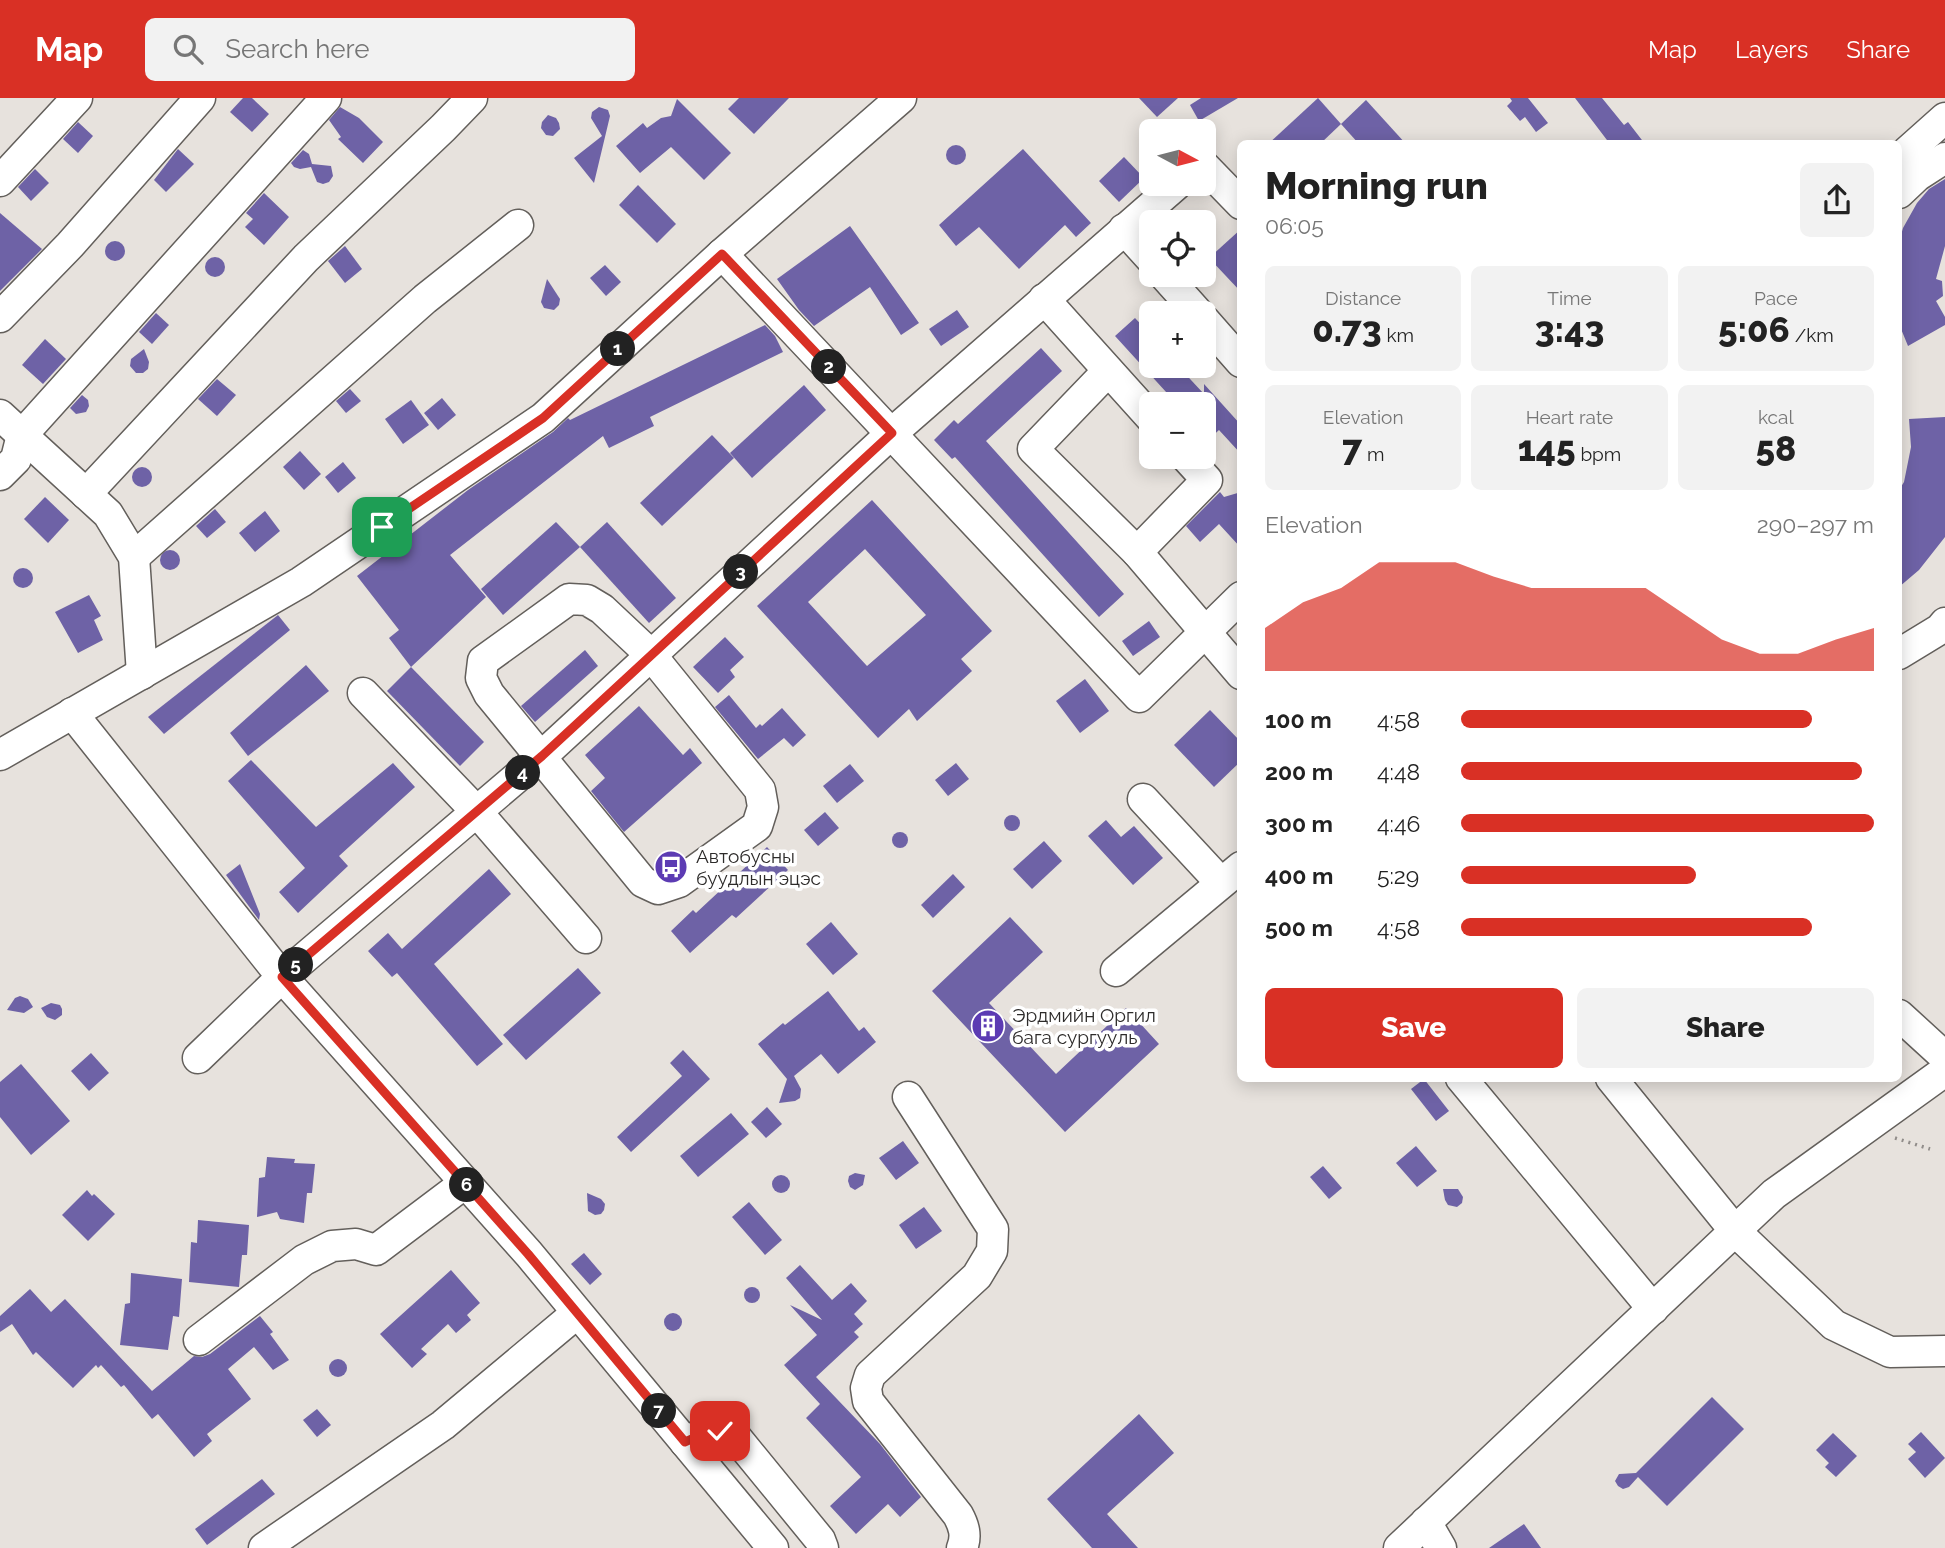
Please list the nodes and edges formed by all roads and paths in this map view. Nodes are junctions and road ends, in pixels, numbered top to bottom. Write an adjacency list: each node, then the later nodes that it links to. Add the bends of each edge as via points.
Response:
1 (76, 98): 10 (street)
2 (200, 98): 21 (street)
3 (326, 98): 28 (street)
4 (471, 98): 31 (street, via 306,258)
5 (901, 98): 17 (street)
6 (1945, 118): 7 (street)
7 (1902, 156)
8 (1945, 158): 11 (street)
9 (1216, 178): 13 (street)
10 (0, 181)
11 (1902, 190)
12 (1163, 196): 15 (street)
13 (1237, 200)
14 (518, 225): 33 (street, via 425,299)
15 (1124, 229): 16 (street); 19 (street)
16 (1139, 246)
17 (722, 254): 27 (street); 40 (street, via 543,418 301,582)
18 (1175, 287): 20 (street)
19 (1044, 299): 24 (street); 27 (street)
20 (1187, 301)
21 (0, 317)
22 (1216, 334): 23 (street)
23 (1237, 357)
24 (1108, 371): 25 (street); 32 (street, via 1033,449)
25 (1139, 405)
26 (0, 415): 28 (street)
27 (892, 433): 36 (street, via 1139,697); 38 (street)
28 (22, 435): 30 (street, via 16,459); 31 (street)
29 (1197, 469): 32 (street, via 1207,480)
30 (0, 475)
31 (86, 494): 33 (street, via 108,514)
32 (1137, 552): 36 (street)
33 (134, 558): 40 (street)
34 (1237, 601): 36 (street)
35 (1945, 623): 37 (street)
36 (1205, 633): 39 (street)
37 (1902, 652)
38 (651, 656): 44 (street); 44 (street, via 602,609 587,600 569,599 483,661 481,678 489,694); 44 (street, via 760,790 763,807 757,826 679,882 658,889 643,882)
39 (1237, 669)
40 (142, 674): 42 (street)
41 (363, 693): 46 (street)
42 (72, 713): 43 (street); 50 (street)
43 (0, 755)
44 (542, 756): 46 (street)
45 (1143, 799): 47 (street)
46 (477, 812): 48 (street); 50 (street)
47 (1231, 875): 49 (street)
48 (586, 938)
49 (1116, 971)
50 (282, 977): 53 (street); 60 (street)
51 (1902, 1018): 52 (street)
52 (1945, 1057)
53 (198, 1058)
54 (1945, 1072): 58 (street)
55 (1464, 1082): 62 (street)
56 (1614, 1082): 61 (street)
57 (908, 1097): 71 (street, via 993,1229 992,1251 977,1276 870,1375 866,1388 868,1401 958,1515 964,1526)
58 (1868, 1129): 59 (path); 61 (street, via 1774,1194)
59 (1930, 1149)
60 (465, 1183): 63 (street); 64 (street, via 376,1250 356,1244 332,1246 304,1260)
61 (1735, 1231): 62 (street); 65 (street, via 1834,1325 1890,1352)
62 (1653, 1309): 67 (street)
63 (578, 1313): 66 (street); 68 (street, via 443,1425)
64 (199, 1340)
65 (1945, 1351)
66 (685, 1442): 69 (street); 70 (street, via 709,1431 735,1436)
67 (1434, 1535): 72 (street)
68 (264, 1548)
69 (773, 1548)
70 (823, 1548)
71 (962, 1548)
72 (1399, 1548)

